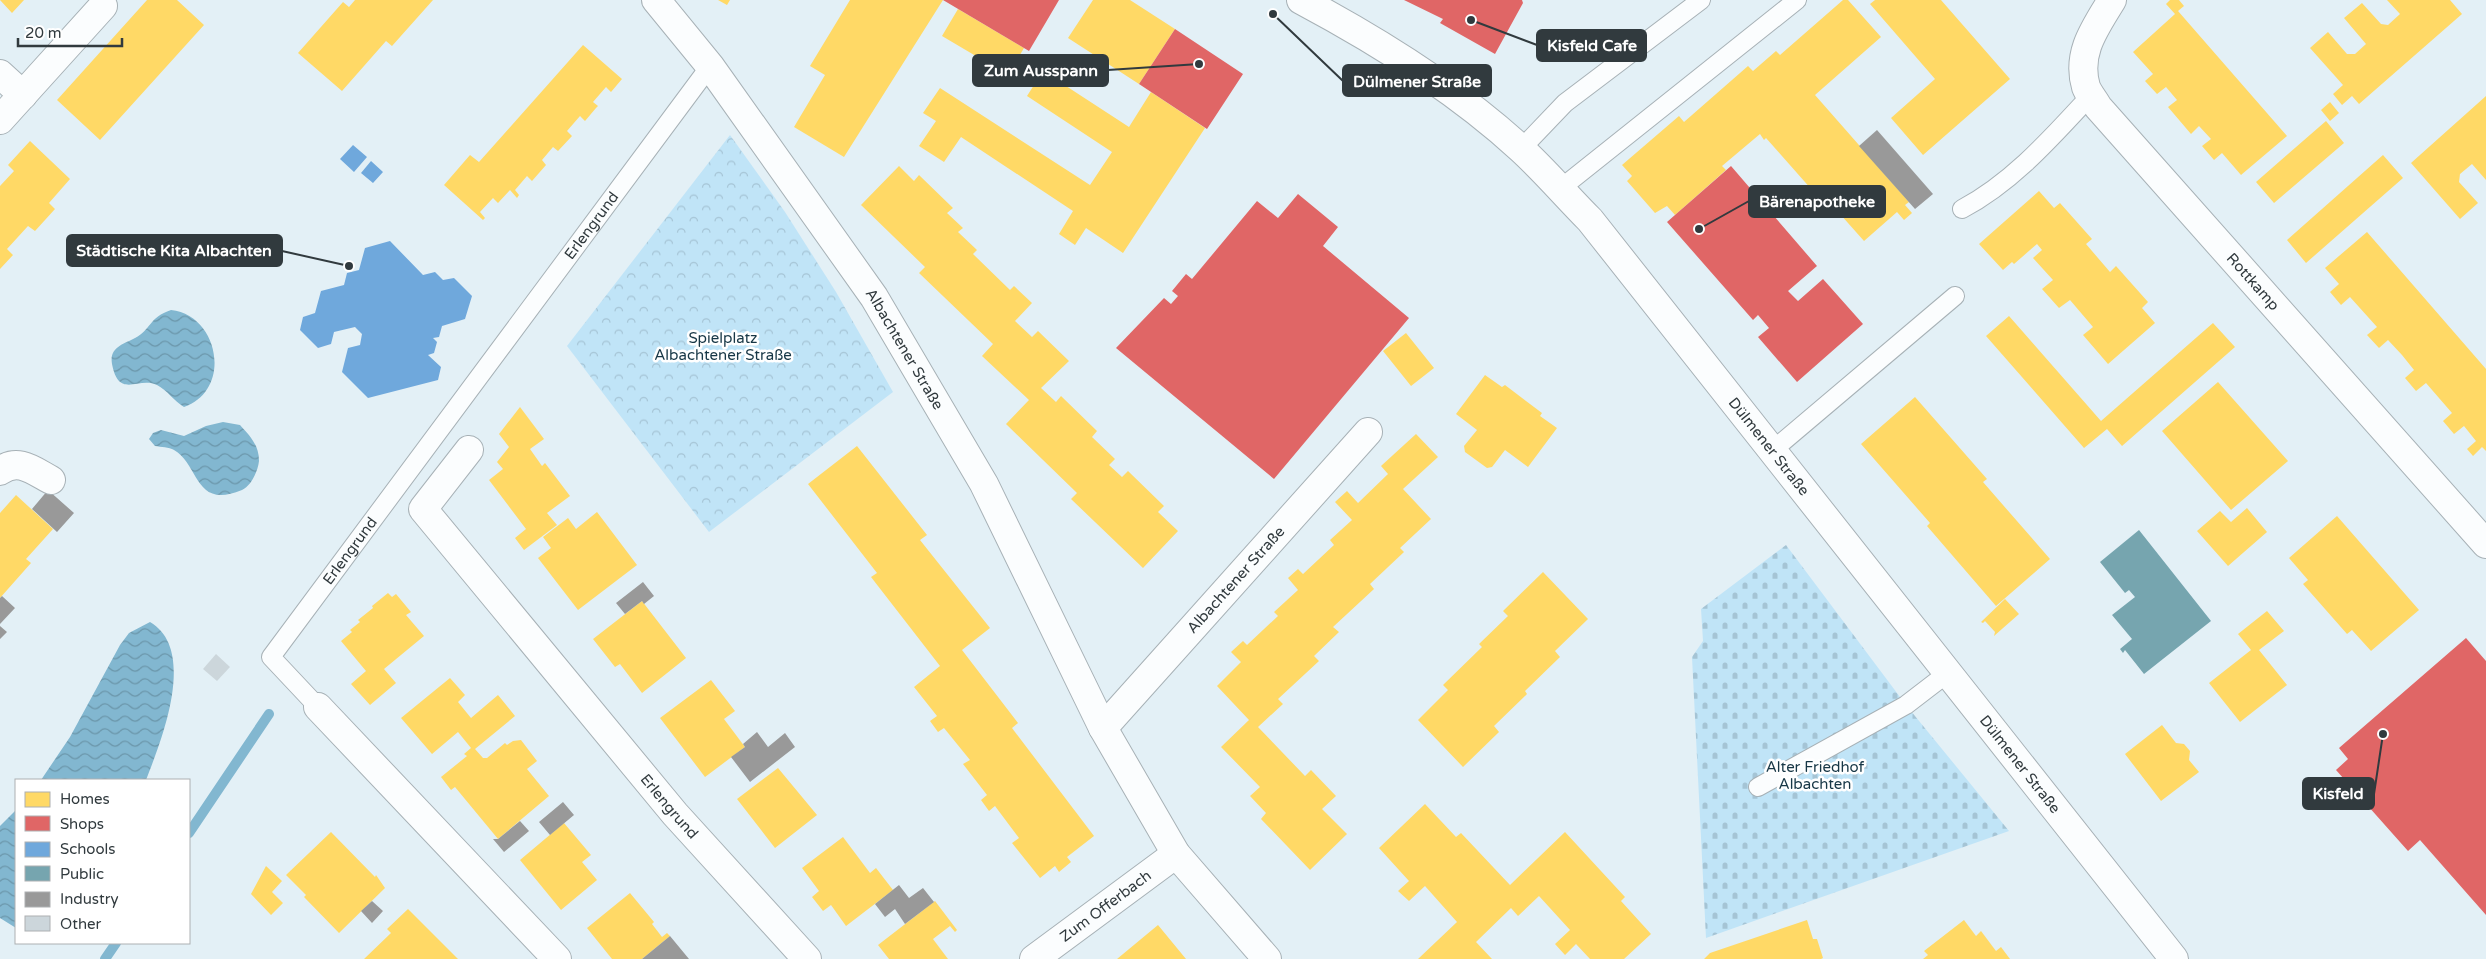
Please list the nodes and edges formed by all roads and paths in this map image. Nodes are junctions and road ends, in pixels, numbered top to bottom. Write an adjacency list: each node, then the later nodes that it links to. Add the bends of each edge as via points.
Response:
1 (656, 0): 7 (street, Albachtener Straße)
2 (1301, 0): 12 (street, Dülmener Straße, via 1414,67)
3 (1701, 0): 12 (lane, via 1564,103)
4 (1797, 0): 13 (lane)
5 (2109, 1): 10 (street, Rottkamp, via 2086,44 2083,66)
6 (103, 6): 9 (street)
7 (710, 66): 23 (lane, Erlengrund, via 271,658); 24 (street, Albachtener Straße, via 874,297 984,484)
8 (0, 74): 9 (street)
9 (23, 94): 11 (street)
10 (2091, 95): 14 (lane, via 2034,156 1980,199); 21 (street, Rottkamp, via 2098,107)
11 (0, 120)
12 (1521, 149): 13 (street, Dülmener Straße)
13 (1560, 189): 18 (street, Dülmener Straße, via 1607,241)
14 (1962, 209)
15 (1955, 296): 18 (lane)
16 (1368, 432): 24 (street, Albachtener Straße)
17 (469, 450): 28 (street, Erlengrund, via 424,509 675,814)
18 (1772, 450): 22 (street, Dülmener Straße)
19 (0, 471): 20 (street, via 6,466 22,464)
20 (51, 480)
21 (2485, 540)
22 (1949, 672): 25 (lane, via 1906,705); 31 (street, Dülmener Straße)
23 (318, 707): 27 (street, Erlengrund)
24 (1103, 728): 26 (street, Albachtener Straße)
25 (1758, 787)
26 (1176, 854): 29 (street, Zum Offerbach); 30 (street, Albachtener Straße)
27 (556, 959)
28 (807, 959)
29 (1034, 959)
30 (1267, 959)
31 (2174, 959)

